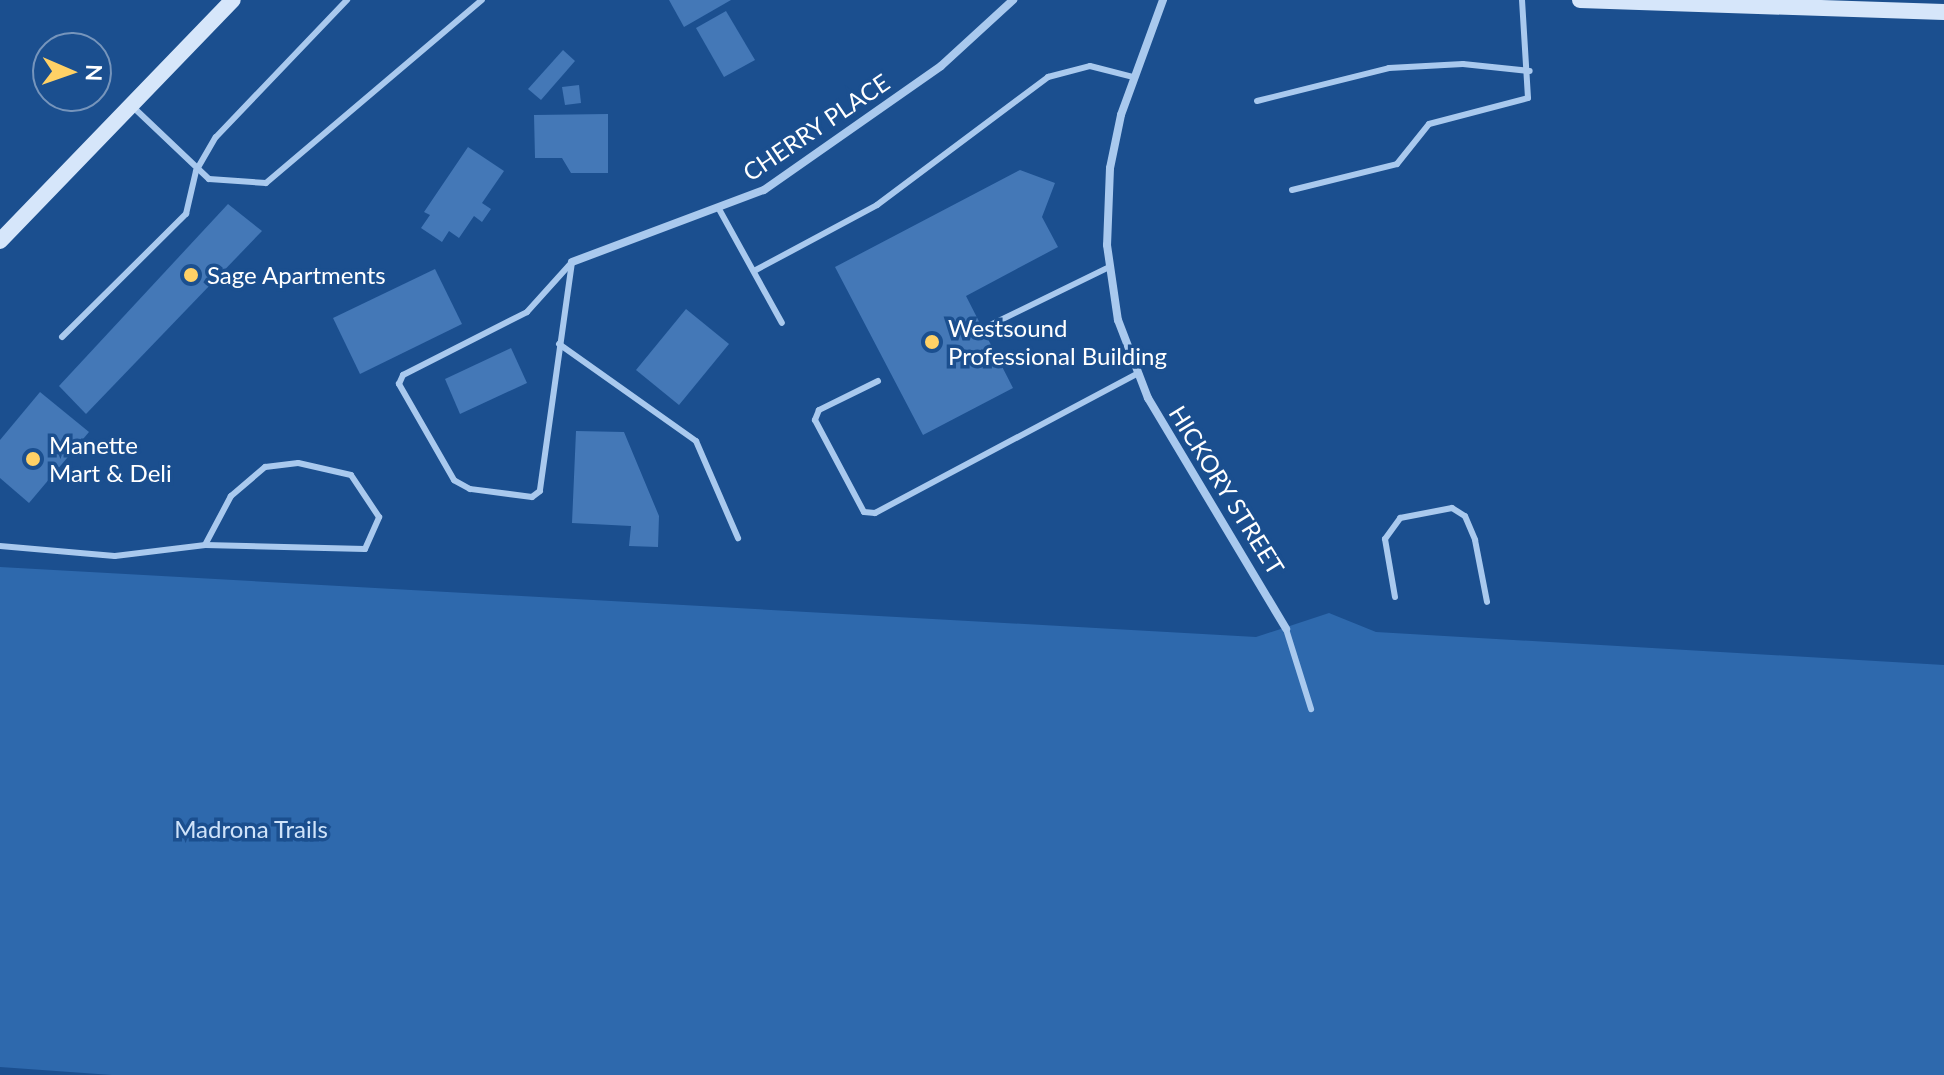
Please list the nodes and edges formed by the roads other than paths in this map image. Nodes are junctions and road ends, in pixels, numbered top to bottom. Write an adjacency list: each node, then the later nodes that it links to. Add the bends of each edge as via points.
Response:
1 (233, 0): 12 (street)
2 (347, 0): 13 (lane, via 216,137)
3 (482, 0): 13 (lane, via 283,174 224,185)
4 (1013, 0): 15 (street, CHERRY PLACE, via 941,66 764,190)
5 (1163, 0): 10 (street, HICKORY STREET)
6 (1522, 0): 9 (lane)
7 (1580, 0): 8 (street)
8 (1944, 12)
9 (1530, 71): 11 (lane, via 1463,64 1389,68); 14 (lane, via 1528,98 1429,124 1397,164)
10 (1133, 77): 18 (street, HICKORY STREET, via 1110,168); 19 (lane, via 1090,66 1048,77 877,205)
11 (1257, 101)
12 (132, 106): 13 (lane); 16 (street)
13 (196, 171): 22 (lane, via 186,214)
14 (1292, 190)
15 (719, 209): 17 (street, CHERRY PLACE); 19 (lane)
16 (0, 241)
17 (572, 262): 23 (lane); 23 (lane, via 527,312 403,375 399,384 454,480 492,496 540,491)
18 (1109, 267): 21 (lane); 24 (street, HICKORY STREET)
19 (754, 271): 20 (lane)
20 (782, 323)
21 (976, 332)
22 (62, 337)
23 (559, 344): 26 (lane, via 696,441)
24 (1136, 374): 25 (lane, via 875,513 864,512 815,420 819,410); 31 (street, HICKORY STREET)
25 (878, 381)
26 (738, 538)
27 (205, 545): 27 (lane, via 365,549 379,517 351,475 298,463 265,467 231,496); 28 (lane, via 115,556)
28 (0, 546)
29 (1395, 597): 30 (lane, via 1385,539 1400,518 1452,508 1465,516 1475,540)
30 (1487, 602)
31 (1286, 629): 32 (lane)
32 (1311, 709)

